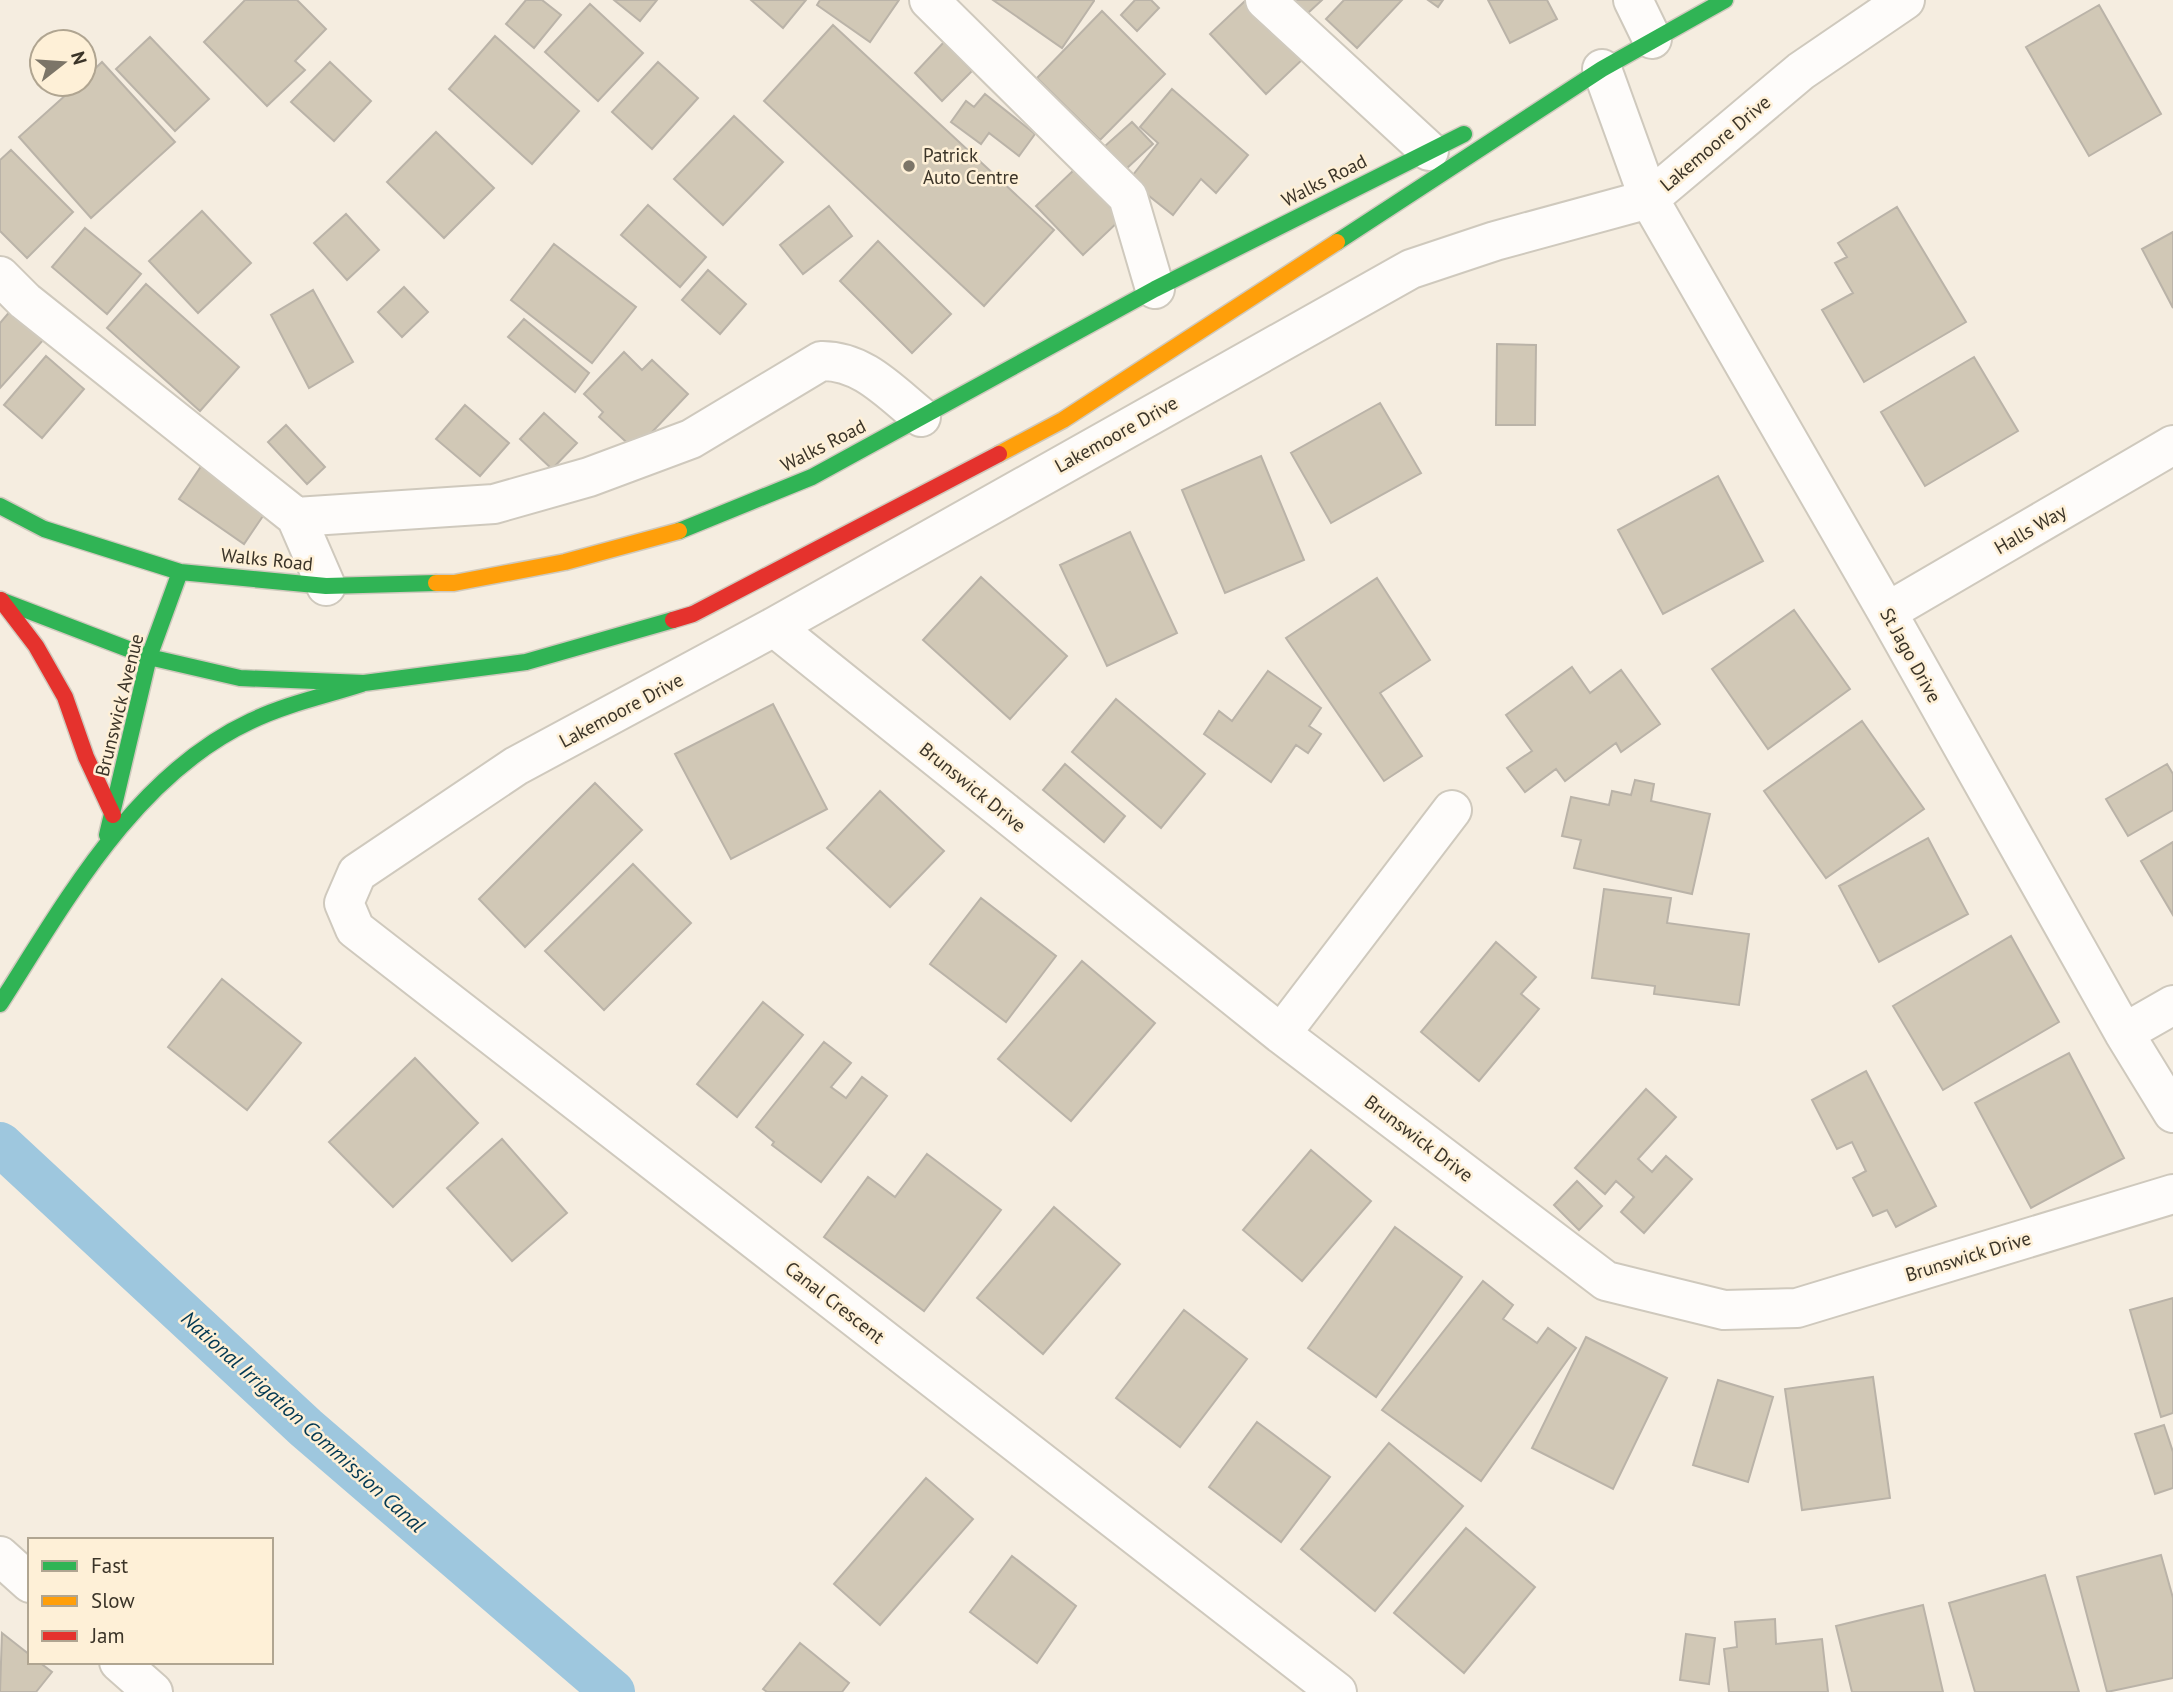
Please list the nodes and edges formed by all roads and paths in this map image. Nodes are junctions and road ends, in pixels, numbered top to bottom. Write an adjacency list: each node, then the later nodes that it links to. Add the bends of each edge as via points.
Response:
1 (929, 0): 11 (street, via 1128,197)
2 (1265, 0): 8 (street)
3 (1633, 0): 6 (street)
4 (1726, 0): 6 (main road, Walks Road)
5 (1905, 0): 9 (street, Lakemoore Drive, via 1801,71)
6 (1653, 39): 7 (main road, Walks Road)
7 (1602, 69): 8 (main road, Walks Road); 9 (street, St Jago Drive); 22 (main road, Walks Road, via 1063,421 693,614 526,662)
8 (1429, 151): 11 (main road, Walks Road)
9 (1648, 198): 19 (street, St Jago Drive); 20 (street, Lakemoore Drive, via 1495,240 1411,269)
10 (0, 276): 15 (street, via 24,301)
11 (1155, 289): 12 (main road, Walks Road)
12 (922, 417): 15 (street, via 863,371 842,360 821,360 691,439 589,477 494,504); 17 (main road, Walks Road, via 812,477 692,528 565,562 454,583)
13 (2173, 445): 19 (street, Halls Way)
14 (0, 506): 16 (main road, Walks Road, via 44,529)
15 (296, 517): 17 (street)
16 (180, 572): 17 (main road, Walks Road); 21 (main road, Brunswick Avenue)
17 (326, 586)
18 (0, 600): 21 (main road, Walks Road); 24 (main road, via 36,646 65,696)
19 (1887, 612): 30 (street, St Jago Drive)
20 (774, 627): 26 (street, Lakemoore Drive, via 516,766 358,873); 29 (street, Brunswick Drive)
21 (149, 657): 22 (main road, Walks Road, via 240,678); 24 (main road, Brunswick Avenue)
22 (364, 683): 25 (main road, Brunswick Avenue, via 239,726 148,796)
23 (1452, 810): 29 (street)
24 (113, 815): 25 (main road, Brunswick Avenue)
25 (101, 850): 27 (main road, Brunswick Avenue)
26 (344, 903): 37 (street, Canal Crescent, via 355,929)
27 (0, 1004)
28 (2173, 1005): 30 (street)
29 (1281, 1034): 32 (street, Brunswick Drive, via 1606,1281 1724,1311 1797,1308)
30 (2124, 1034): 31 (street, St Jago Drive)
31 (2173, 1113)
32 (2173, 1194)
33 (0, 1556): 34 (street)
34 (28, 1581)
35 (121, 1664): 36 (street)
36 (153, 1692)
37 (1337, 1692)

